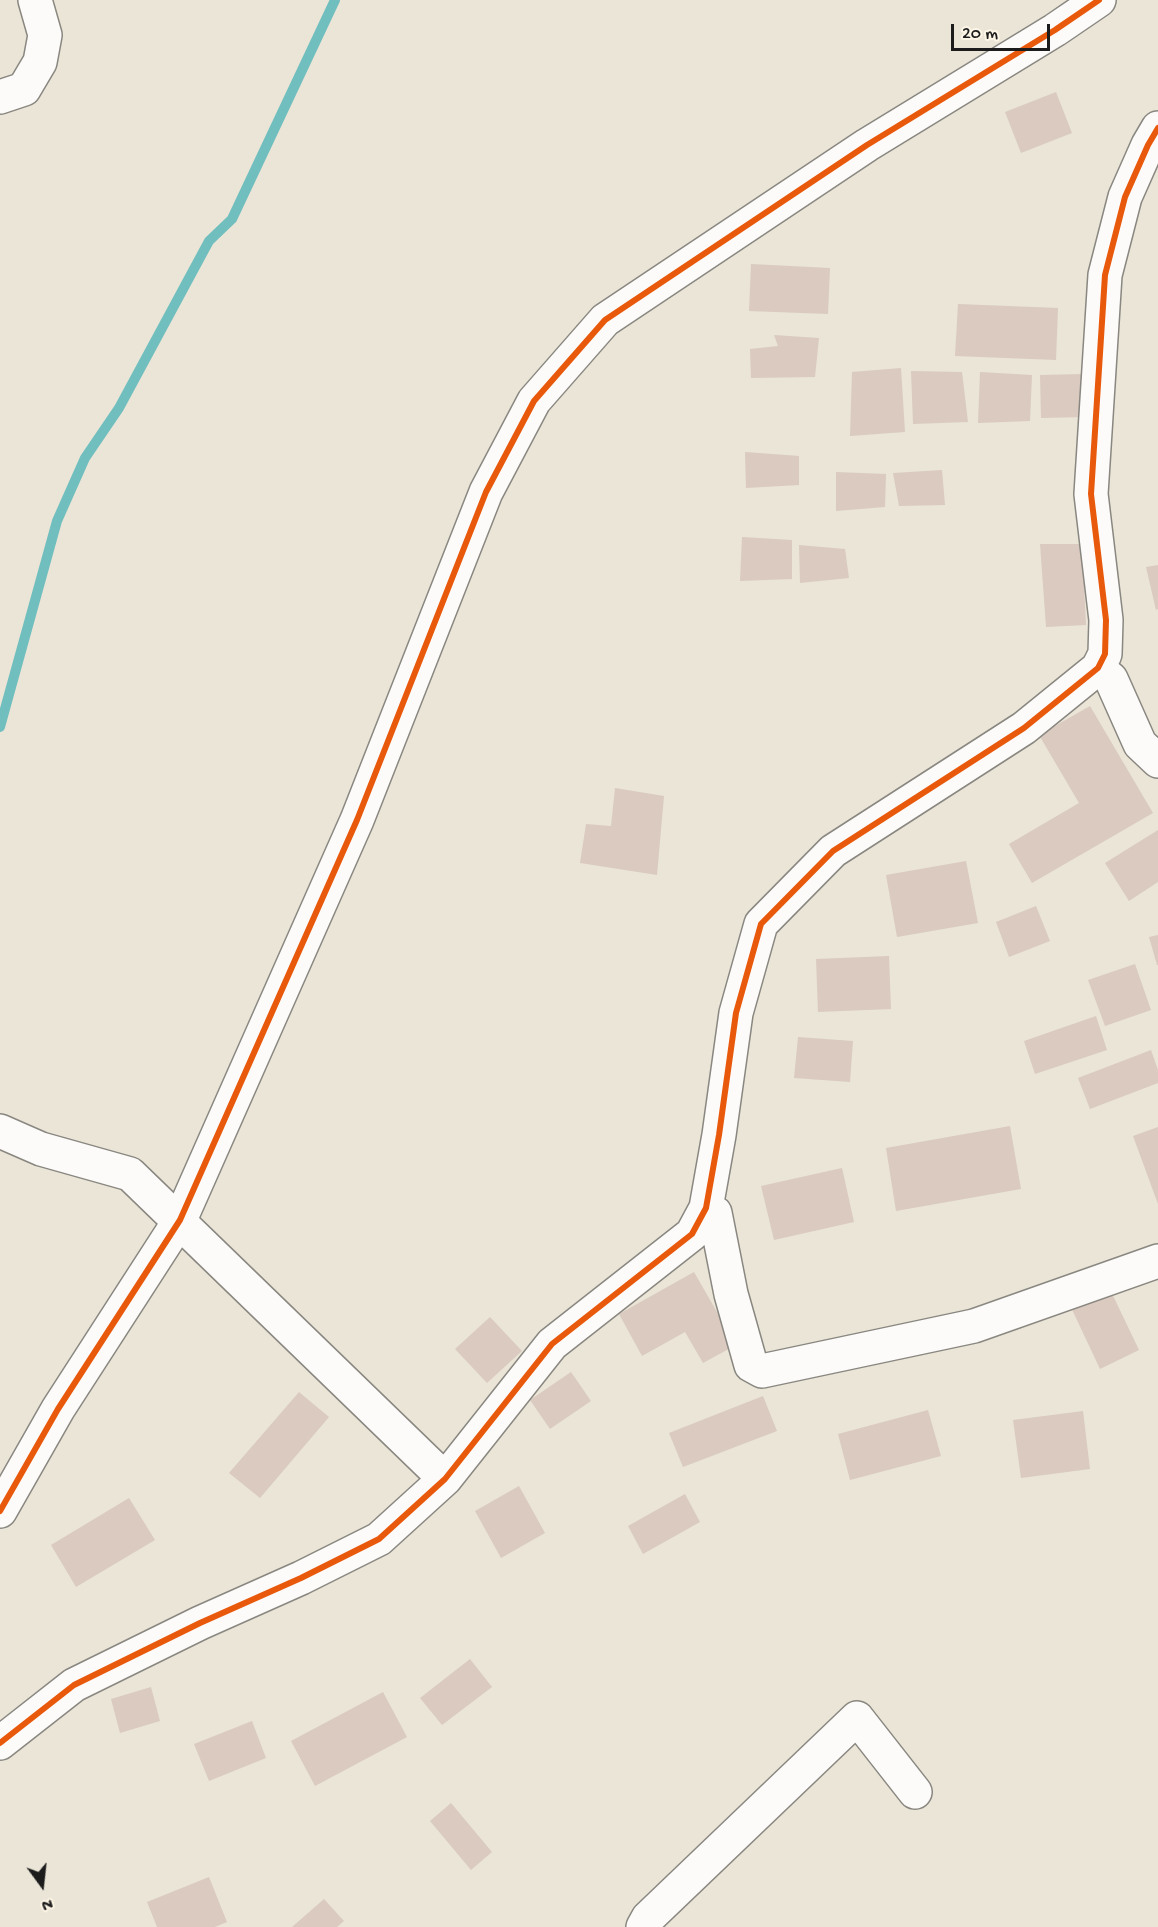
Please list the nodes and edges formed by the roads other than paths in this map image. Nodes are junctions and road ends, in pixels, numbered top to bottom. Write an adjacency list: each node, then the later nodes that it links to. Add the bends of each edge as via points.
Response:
1 (34, 0): 3 (street, via 45,36 40,62 24,89)
2 (1099, 0): 9 (street, via 867,145 604,320 534,401 486,492 357,820)
3 (0, 97)
4 (1158, 128): 5 (street, via 1125,197 1105,275 1091,494 1106,620 1105,654)
5 (1098, 669): 6 (street, via 1111,679 1140,744); 8 (street, via 1024,728 833,851 761,924 736,1013)
6 (1158, 760)
7 (0, 1131): 9 (street, via 41,1149 130,1174)
8 (706, 1208): 10 (street, via 714,1213 730,1294 751,1365 762,1371 974,1326); 11 (street, via 692,1234 552,1344)
9 (180, 1220): 11 (street); 12 (street, via 58,1408)
10 (1158, 1261)
11 (445, 1479): 13 (street, via 379,1539 75,1685)
12 (0, 1511)
13 (0, 1743)
14 (915, 1792): 15 (street, via 856,1718)
15 (643, 1927)

